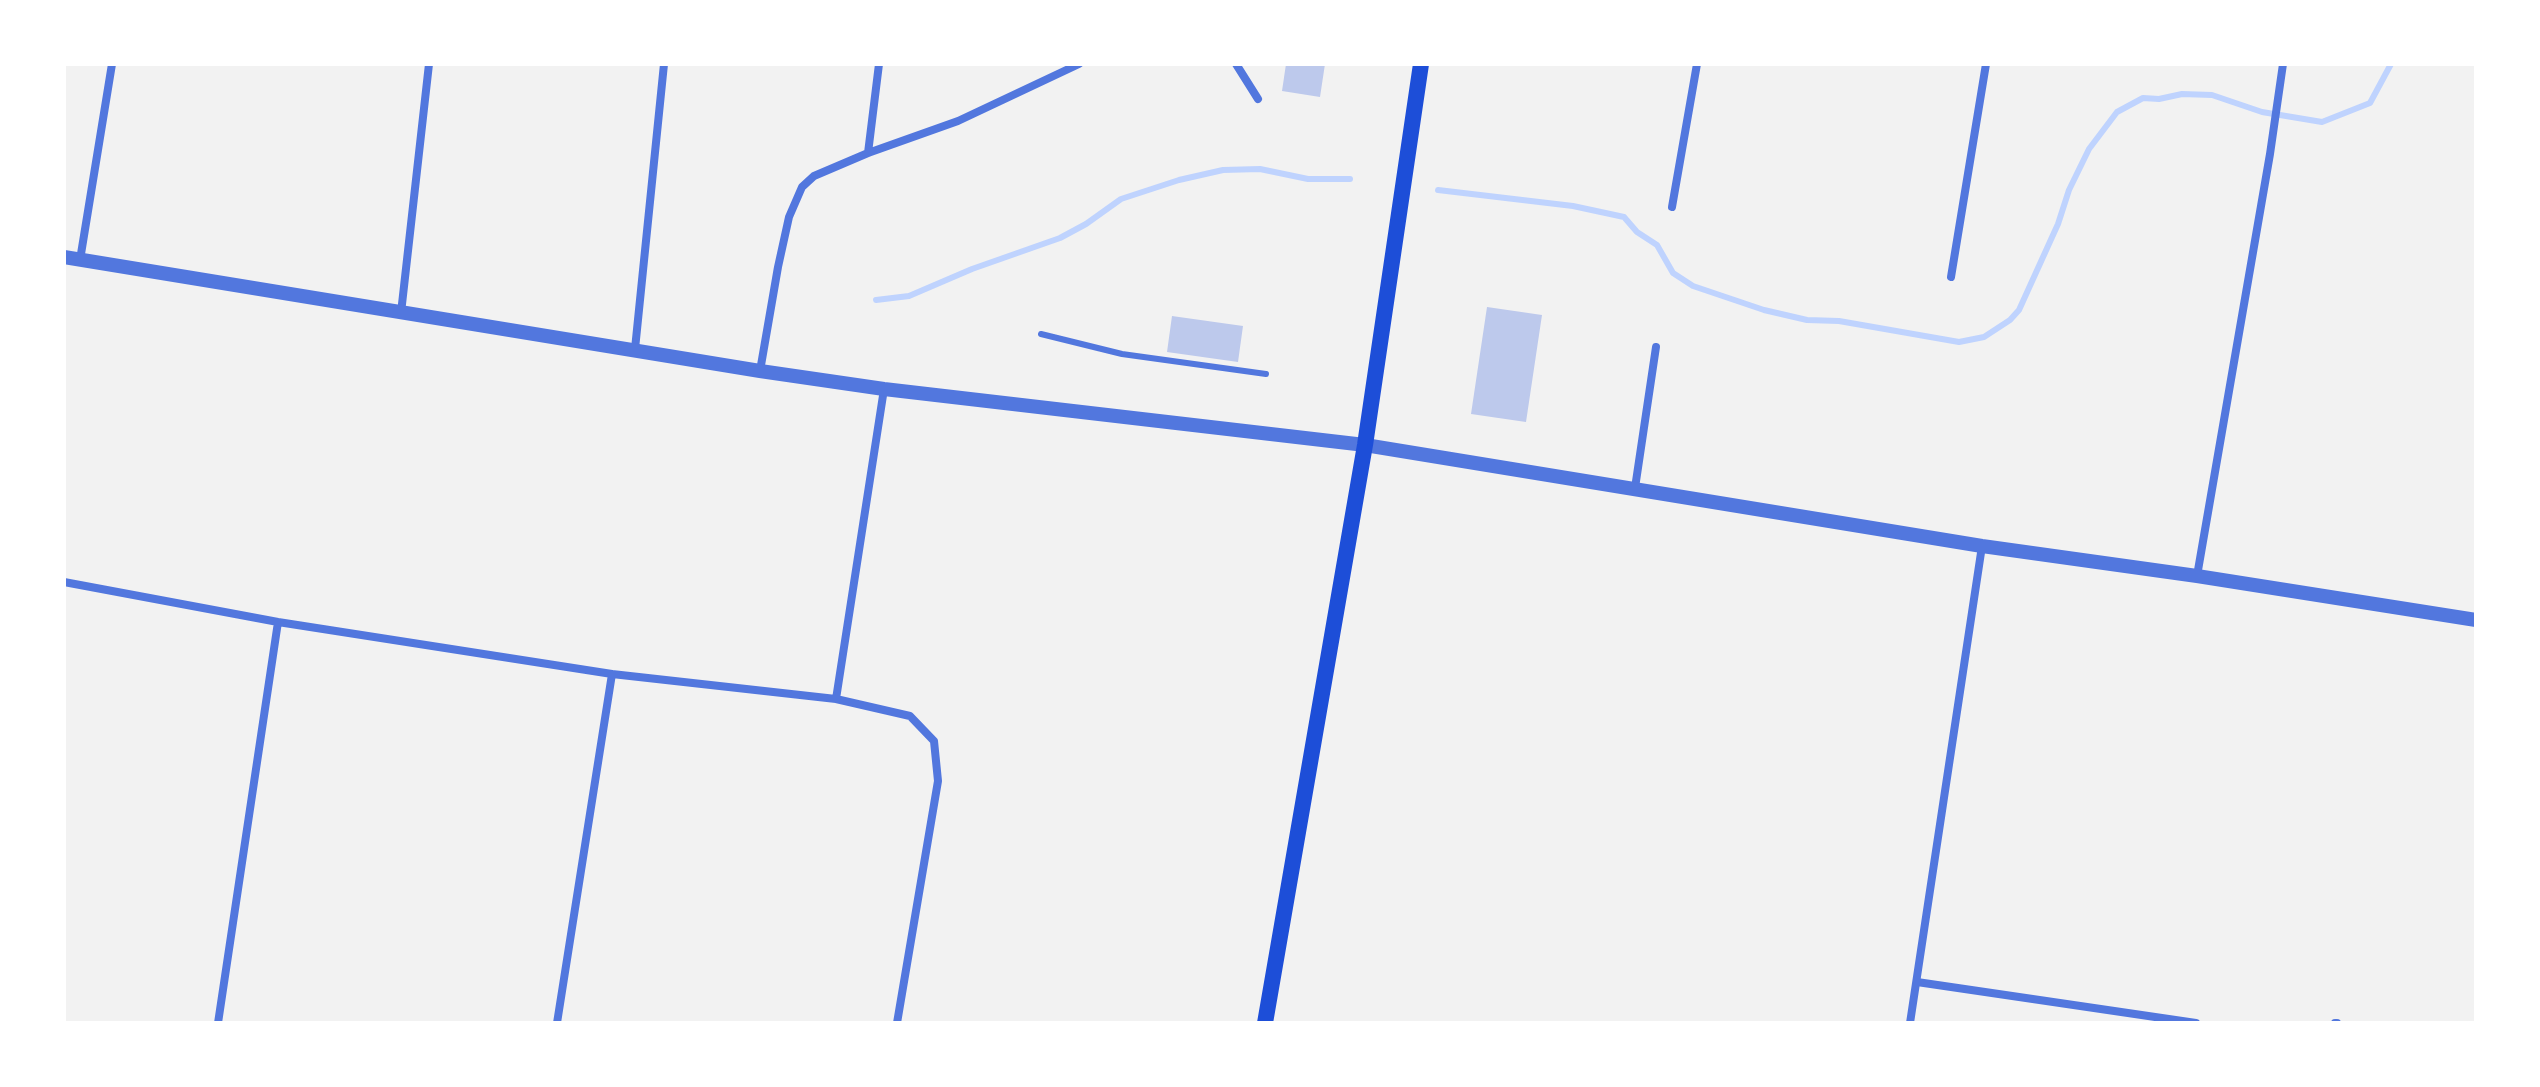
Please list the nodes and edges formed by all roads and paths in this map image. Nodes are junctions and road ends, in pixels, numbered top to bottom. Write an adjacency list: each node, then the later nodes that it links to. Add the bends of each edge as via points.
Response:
1 (112, 64): 15 (street)
2 (429, 64): 17 (street)
3 (664, 64): 20 (street)
4 (879, 64): 12 (street)
5 (1079, 64): 12 (street, via 958,121)
6 (1236, 64): 11 (street)
7 (1421, 64): 24 (main road)
8 (1697, 64): 13 (street)
9 (1986, 64): 16 (street)
10 (2283, 64): 27 (street)
11 (1258, 99)
12 (868, 153): 21 (street, via 814,176 802,187 789,217)
13 (1672, 207)
14 (64, 257): 15 (street)
15 (80, 260): 17 (street)
16 (1951, 277)
17 (401, 313): 20 (street)
18 (1041, 334): 22 (lane, via 1122,354)
19 (1656, 347): 25 (street)
20 (635, 349): 21 (street)
21 (760, 371): 23 (street)
22 (1266, 374)
23 (884, 389): 24 (street); 32 (street)
24 (1365, 445): 25 (street); 37 (main road)
25 (1635, 488): 26 (street)
26 (1982, 546): 27 (street); 33 (street)
27 (2197, 576): 29 (street)
28 (64, 582): 30 (street)
29 (2476, 620)
30 (278, 622): 31 (street); 34 (street)
31 (612, 674): 32 (street); 35 (street)
32 (836, 699): 36 (street, via 910,716 934,741 938,781)
33 (1917, 982): 38 (street); 39 (street)
34 (218, 1023)
35 (557, 1023)
36 (897, 1023)
37 (1265, 1023)
38 (1910, 1023)
39 (2196, 1023)

